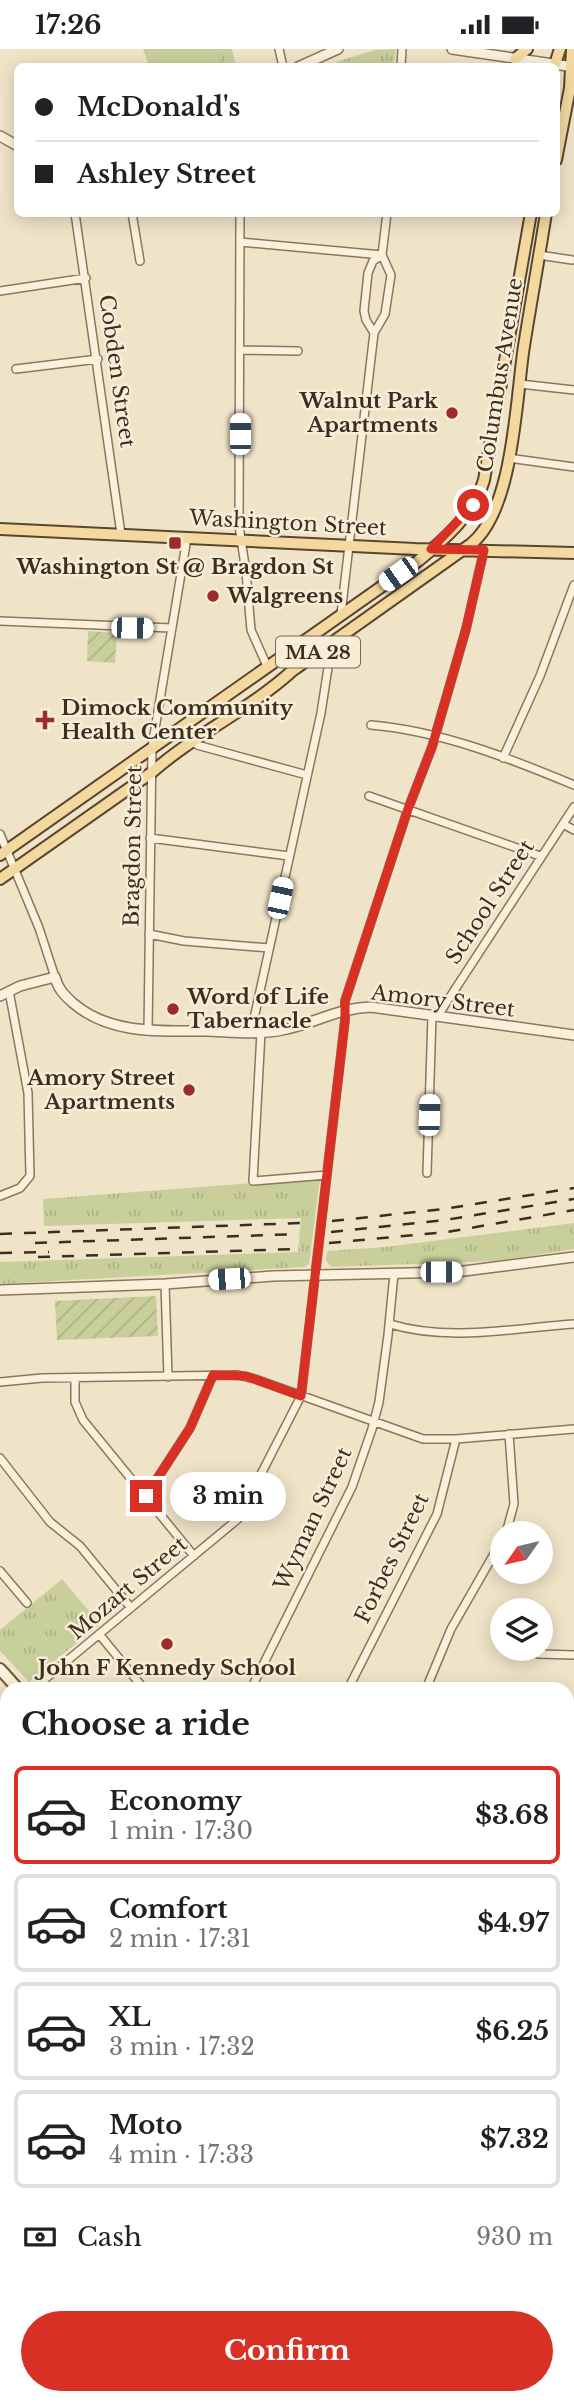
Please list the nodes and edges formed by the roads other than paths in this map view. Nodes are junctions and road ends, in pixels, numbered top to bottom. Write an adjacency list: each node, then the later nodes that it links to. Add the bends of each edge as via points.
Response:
1 (338, 49): 6 (street)
2 (456, 49): 5 (street)
3 (527, 49): 5 (main road)
4 (572, 49): 8 (main road)
5 (515, 59): 7 (street)
6 (307, 63)
7 (537, 63)
8 (572, 67): 9 (main road)
9 (560, 140)
10 (76, 217): 21 (street, Cobden Street)
11 (133, 217): 20 (street)
12 (240, 217): 16 (street)
13 (387, 217): 17 (street)
14 (530, 217): 37 (main road, Columbus Avenue / MA 28, via 482,487 467,514)
15 (545, 217): 18 (main road, Columbus Avenue / MA 28)
16 (240, 242): 17 (street); 24 (street)
17 (382, 255): 23 (street, via 391,275 385,314); 23 (street, via 368,273 364,311)
18 (539, 255): 19 (street); 28 (main road, Columbus Avenue / MA 28)
19 (572, 260)
20 (140, 261)
21 (86, 278): 22 (street); 26 (street, Cobden Street)
22 (0, 291)
23 (374, 333): 36 (street)
24 (240, 349): 25 (street); 35 (street)
25 (298, 351)
26 (98, 359): 27 (street); 33 (street, Cobden Street)
27 (16, 369)
28 (520, 384): 29 (street); 30 (main road, Columbus Avenue / MA 28)
29 (574, 390)
30 (508, 458): 31 (street); 38 (main road, Columbus Avenue / MA 28, via 491,519 481,535)
31 (574, 467)
32 (0, 529): 33 (main road, Washington Street)
33 (121, 534): 34 (main road, Washington Street)
34 (187, 538): 35 (main road, Washington Street); 44 (street, Bragdon Street)
35 (240, 540): 36 (main road, Washington Street); 46 (street, via 251,630)
36 (350, 545): 37 (main road, Washington Street); 42 (street)
37 (431, 549): 38 (main road, Washington Street); 42 (main road, Columbus Avenue / MA 28)
38 (463, 549): 39 (main road, Washington Street); 45 (main road, Columbus Avenue / MA 28)
39 (484, 550): 40 (main road, Washington Street); 48 (street, Mozart Street)
40 (574, 553)
41 (574, 585): 51 (street)
42 (341, 614): 46 (main road, Columbus Avenue / MA 28)
43 (0, 621): 44 (street)
44 (171, 628): 50 (street, Bragdon Street)
45 (332, 642): 49 (main road, Columbus Avenue / MA 28); 53 (street)
46 (267, 666): 50 (main road, Columbus Avenue / MA 28)
47 (371, 725): 48 (street)
48 (435, 737): 51 (street); 57 (street, Mozart Street)
49 (193, 740): 52 (main road, Columbus Avenue / MA 28); 53 (street, via 197,745)
50 (152, 747): 52 (street, Bragdon Street); 62 (main road, Columbus Avenue / MA 28)
51 (503, 758): 54 (street)
52 (151, 773): 61 (street, Bragdon Street); 65 (main road, Columbus Avenue / MA 28)
53 (307, 775): 63 (street)
54 (574, 785)
55 (369, 796): 57 (street)
56 (574, 807): 58 (street, School Street)
57 (408, 809): 64 (street); 71 (street, Mozart Street)
58 (563, 824): 59 (street); 64 (street, School Street)
59 (574, 829)
60 (0, 834): 62 (street)
61 (150, 838): 63 (street); 67 (street, Bragdon Street)
62 (4, 852): 65 (street)
63 (289, 856): 68 (street)
64 (540, 856): 72 (street, School Street)
65 (15, 869): 66 (main road, Columbus Avenue / MA 28); 69 (street)
66 (0, 879)
67 (149, 934): 68 (street); 73 (street, Bragdon Street)
68 (269, 948): 74 (street)
69 (55, 977): 70 (street); 73 (street, Amory Street, via 61,992 94,1018)
70 (4, 993): 78 (street, via 28,1093 30,1176 20,1188)
71 (344, 1009): 72 (street, Amory Street, via 383,1008); 74 (street, Amory Street, via 302,1025); 77 (street, Mozart Street)
72 (435, 1016): 75 (street, Amory Street); 76 (street)
73 (148, 1031): 74 (street, Amory Street)
74 (256, 1032): 77 (street, via 253,1181)
75 (574, 1035)
76 (427, 1173)
77 (327, 1175): 81 (street, Mozart Street)
78 (0, 1196)
79 (574, 1259): 80 (street, via 486,1270)
80 (394, 1273): 81 (street); 84 (street, Wyman Street)
81 (316, 1275): 82 (street); 90 (street, Mozart Street)
82 (165, 1284): 83 (street); 87 (street)
83 (0, 1290)
84 (390, 1324): 85 (street, via 461,1333); 91 (street, Wyman Street)
85 (574, 1324)
86 (213, 1375): 87 (street); 90 (street, via 246,1376); 96 (street, via 190,1428)
87 (168, 1377): 88 (street)
88 (75, 1379): 89 (street); 96 (street, via 78,1411)
89 (0, 1382)
90 (301, 1396): 91 (street); 98 (street, Mozart Street, via 238,1519)
91 (375, 1421): 94 (street, via 423,1439); 108 (street, Wyman Street, via 352,1487)
92 (574, 1429): 93 (street)
93 (509, 1434): 94 (street); 97 (street, via 514,1504)
94 (456, 1439): 109 (street, Forbes Street, via 439,1509)
95 (0, 1458): 102 (street, via 50,1522 80,1546)
96 (146, 1496): 98 (street)
97 (509, 1521)
98 (194, 1556): 102 (street, Mozart Street)
99 (490, 1561): 110 (street, via 446,1637)
100 (0, 1571): 101 (street)
101 (27, 1603)
102 (131, 1608): 103 (street, Mozart Street)
103 (99, 1634): 106 (street, Mozart Street); 107 (street)
104 (553, 1654): 105 (street)
105 (574, 1655)
106 (41, 1682)
107 (138, 1682)
108 (254, 1682)
109 (352, 1682)
110 (429, 1682)

